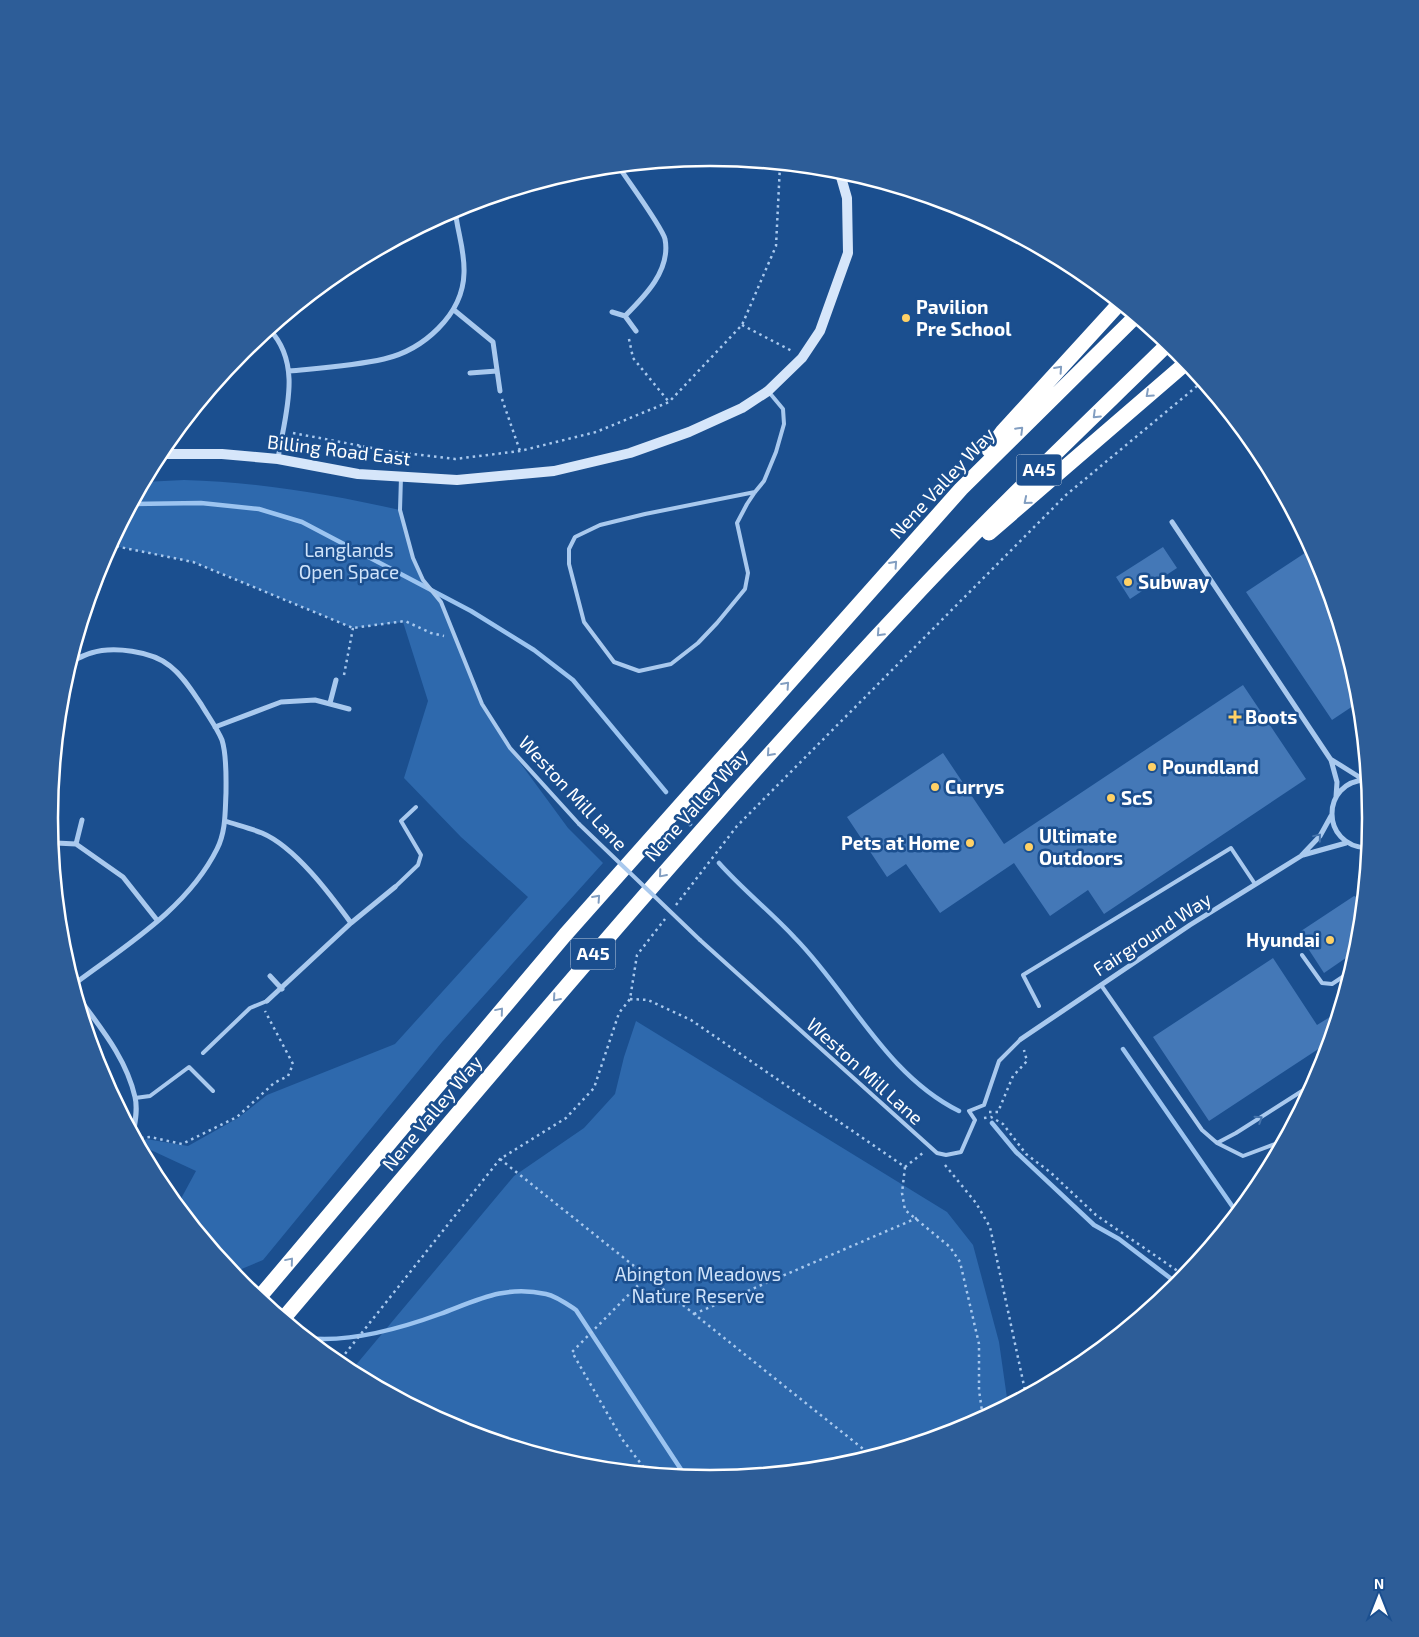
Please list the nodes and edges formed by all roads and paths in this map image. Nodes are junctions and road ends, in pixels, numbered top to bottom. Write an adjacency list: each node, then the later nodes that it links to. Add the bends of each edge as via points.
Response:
1 (780, 171): 10 (path, via 776,246)
2 (622, 172): 8 (street, via 665,238 661,270 643,298)
3 (841, 180): 14 (street, Billing Road East, via 847,198 848,253 820,331)
4 (457, 217): 6 (street, via 464,250 464,275)
5 (1115, 308): 28 (highway, one-way to 5, via 1003,431)
6 (454, 310): 16 (street, via 437,330 414,347 385,359); 17 (street, via 493,342)
7 (612, 312): 8 (street)
8 (625, 316): 11 (street); 22 (path, via 633,358)
9 (1131, 321): 28 (highway, Nene Valley Way / A45, one-way to 9)
10 (742, 325): 14 (path); 22 (path)
11 (636, 331)
12 (273, 334): 16 (street, via 280,344)
13 (1163, 349): 32 (highway, Nene Valley Way / A45, one-way to 32)
14 (802, 358): 21 (street, Billing Road East)
15 (1181, 368): 32 (highway, one-way to 32)
16 (289, 371): 23 (street, via 290,391)
17 (497, 371): 18 (street); 20 (street)
18 (470, 373)
19 (1197, 386): 55 (path, via 1066,495 737,826)
20 (500, 391): 24 (path)
21 (768, 391): 27 (street, Billing Road East, via 742,408 689,432 630,453 564,469 457,480); 29 (lane, via 783,409 784,424 776,452)
22 (669, 402): 24 (path, via 596,432)
23 (282, 431): 24 (path, via 388,451 455,459); 26 (street)
24 (520, 451)
25 (168, 454): 26 (street, Billing Road East)
26 (278, 459): 27 (street, Billing Road East, via 346,473)
27 (401, 477): 34 (lane, Weston Mill Lane, via 400,510 413,558 423,580 441,602)
28 (960, 489): 87 (highway, Nene Valley Way / A45, one-way to 28, via 571,927)
29 (755, 492): 29 (lane, via 738,523 748,573 745,589 717,624 672,664 639,671 614,662 584,622 569,564 569,549 575,538 600,525)
30 (1172, 522): 40 (street)
31 (117, 547): 33 (path, via 193,562)
32 (913, 598): 89 (highway, Nene Valley Way / A45, one-way to 89, via 705,824)
33 (353, 628): 34 (path, via 405,621 430,633); 36 (path, via 344,678)
34 (456, 638): 80 (lane, Weston Mill Lane, bridge, via 482,704 510,748 579,824 700,940)
35 (78, 658): 39 (street, via 92,652 121,650 147,653 170,666 190,687)
36 (336, 680): 37 (street)
37 (330, 703): 38 (street); 39 (street, via 316,700 281,702)
38 (349, 709)
39 (215, 727): 47 (street, via 222,741 224,758)
40 (1331, 760): 41 (street); 43 (street, via 1337,782)
41 (1360, 777)
42 (1360, 781): 43 (street, via 1352,783)
43 (1336, 797): 45 (street)
44 (416, 807): 54 (lane, via 401,821 421,855 418,865)
45 (1332, 816): 49 (street, via 1334,828); 52 (street, one-way to 45, via 1320,836)
46 (82, 820): 50 (street)
47 (225, 821): 57 (street, via 218,847 206,867 174,906); 58 (street, via 263,833 283,846 328,892)
48 (59, 843): 50 (street)
49 (1346, 843): 51 (street); 52 (street)
50 (76, 844): 57 (street, via 123,877)
51 (1361, 847)
52 (1300, 856): 53 (street, Fairground Way)
53 (1255, 884): 63 (street, Fairground Way); 67 (lane, via 1231,848 1023,975)
54 (395, 887): 58 (street)
55 (672, 910)
56 (666, 917): 65 (path, via 637,955)
57 (157, 920): 62 (street, via 136,940)
58 (351, 923): 64 (street)
59 (1302, 955): 61 (lane, via 1322,983 1332,984)
60 (270, 976): 64 (street)
61 (1341, 978)
62 (79, 981)
63 (1101, 985): 69 (street, Fairground Way); 78 (lane, via 1184,1107)
64 (282, 989): 66 (street)
65 (630, 999): 82 (path, via 619,1013 594,1088 566,1118); 83 (path, via 648,1000 691,1020)
66 (268, 1001): 70 (lane, via 250,1008); 77 (path, via 265,1013 293,1064 288,1076 274,1083 237,1117 182,1144)
67 (1039, 1006)
68 (86, 1008): 73 (street, via 114,1046)
69 (1021, 1039): 74 (lane, via 999,1061 984,1105); 74 (path, via 1027,1061 1013,1076 998,1112)
70 (203, 1053)
71 (213, 1091): 73 (lane, via 189,1067 150,1096)
72 (1301, 1092): 78 (lane, one-way to 72)
73 (135, 1098): 76 (street)
74 (969, 1111): 75 (lane)
75 (975, 1120): 81 (lane, via 960,1152); 85 (path, via 991,1117 1003,1124 1026,1154 1096,1215)
76 (134, 1124)
77 (141, 1137)
78 (1217, 1143): 79 (lane, via 1243,1156)
79 (1274, 1144)
80 (929, 1148): 81 (lane, Weston Mill Lane); 83 (path)
81 (937, 1153): 91 (path, via 976,1202 990,1227)
82 (500, 1159): 86 (path); 90 (path)
83 (905, 1167): 84 (path, via 902,1193 906,1210)
84 (917, 1218): 88 (path); 92 (path, via 950,1247 960,1262 979,1344)
85 (1178, 1272)
86 (647, 1276): 88 (path); 94 (path, via 572,1352 622,1439)
87 (263, 1293)
88 (694, 1314): 93 (path)
89 (287, 1315)
90 (342, 1358)
91 (1025, 1389)
92 (983, 1410)
93 (866, 1451)
94 (643, 1467)

